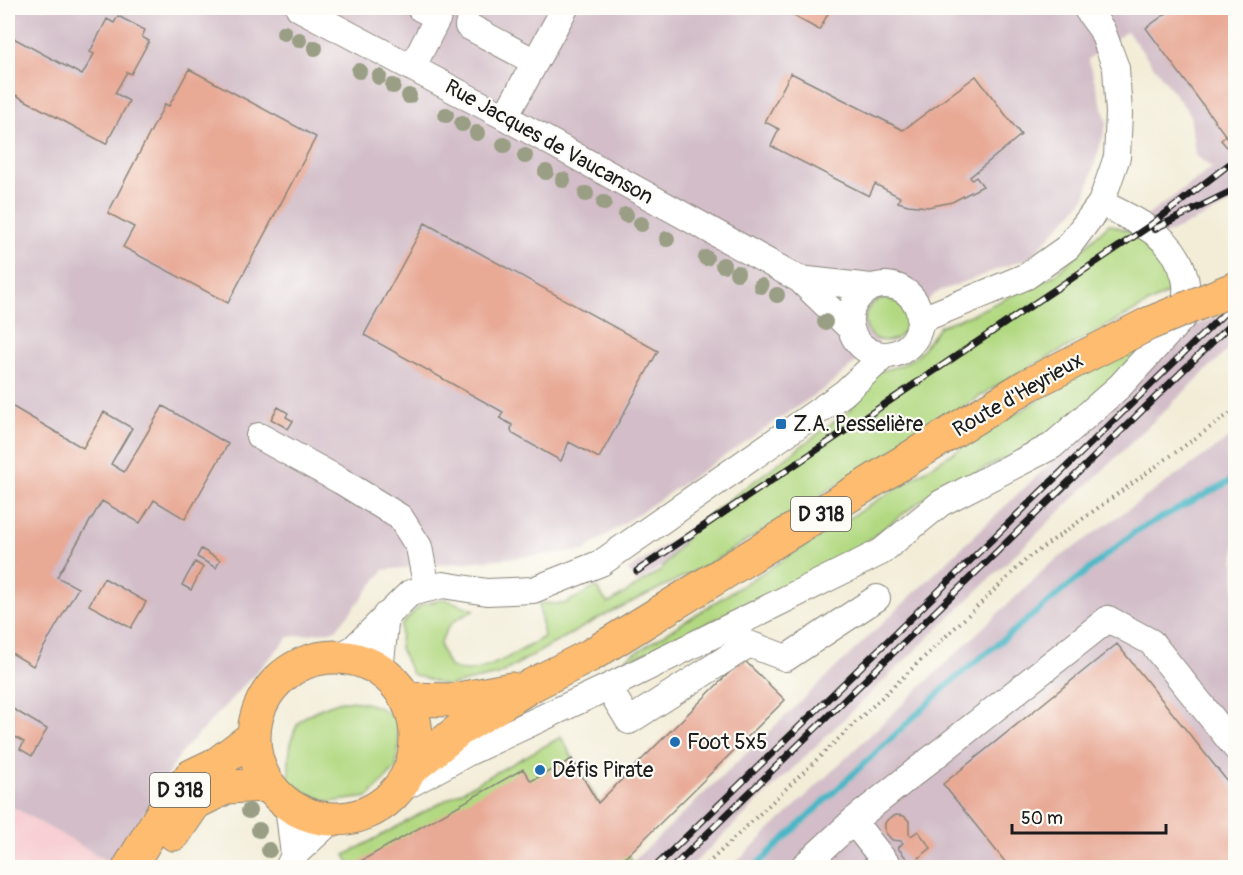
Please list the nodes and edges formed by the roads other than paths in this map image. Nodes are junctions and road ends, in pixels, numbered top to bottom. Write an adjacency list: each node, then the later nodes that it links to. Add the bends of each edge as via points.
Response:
1 (299, 8): 7 (street, Rue Jacques de Vaucanson)
2 (420, 8): 7 (street, via 438,17)
3 (565, 8): 6 (street)
4 (1086, 8): 9 (street, via 1102,30 1116,68 1117,157)
5 (468, 26): 6 (street)
6 (535, 62): 8 (street)
7 (411, 68): 8 (street, Rue Jacques de Vaucanson)
8 (505, 117): 10 (street, Rue Jacques de Vaucanson)
9 (1101, 204): 13 (street, via 1068,247 1027,276 974,297); 24 (street, via 1152,230 1176,253 1186,279 1185,315 1120,386 1052,446 941,503 881,552)
10 (799, 279): 11 (street, Rue Jacques de Vaucanson); 14 (street, Rue Jacques de Vaucanson)
11 (871, 287): 13 (street, via 894,286 905,291); 14 (street, via 861,294 850,315)
12 (1236, 288): 23 (main road, Route d'Heyrieux / D 318, bridge, via 1148,324 1028,385 591,655)
13 (917, 310): 15 (street, via 918,331 913,341 896,354)
14 (855, 336): 15 (street, via 867,350); 16 (street)
15 (885, 355): 16 (street)
16 (844, 393): 18 (street, via 601,563 533,590 487,592 443,585)
17 (259, 436): 18 (street, via 400,518 419,547)
18 (427, 589): 20 (street, via 410,593)
19 (877, 598): 24 (street, via 786,657 749,644 629,721)
20 (386, 615): 21 (street, via 353,649); 22 (street)
21 (337, 657): 22 (main road, via 359,660); 26 (main road, via 312,660 289,671 271,689 259,711)
22 (380, 670): 25 (main road)
23 (532, 686): 25 (main road, Route d'Heyrieux / D 318, via 453,700); 28 (main road, Route d'Heyrieux / D 318, via 459,730)
24 (608, 687): 28 (street)
25 (407, 699): 28 (main road, via 415,722 417,746)
26 (254, 736): 29 (main road, via 257,762); 33 (main road, D 318, via 218,763 191,776 164,810)
27 (1236, 748): 31 (street, via 1151,642 1108,619)
28 (405, 779): 30 (main road, via 380,807 357,817)
29 (278, 795): 30 (main road, via 309,816); 32 (street); 34 (main road, D 318, via 227,787 195,802 166,846)
30 (332, 820): 32 (street)
31 (853, 821): 35 (street); 36 (street)
32 (291, 861)
33 (129, 867)
34 (145, 867)
35 (802, 867)
36 (890, 867)

